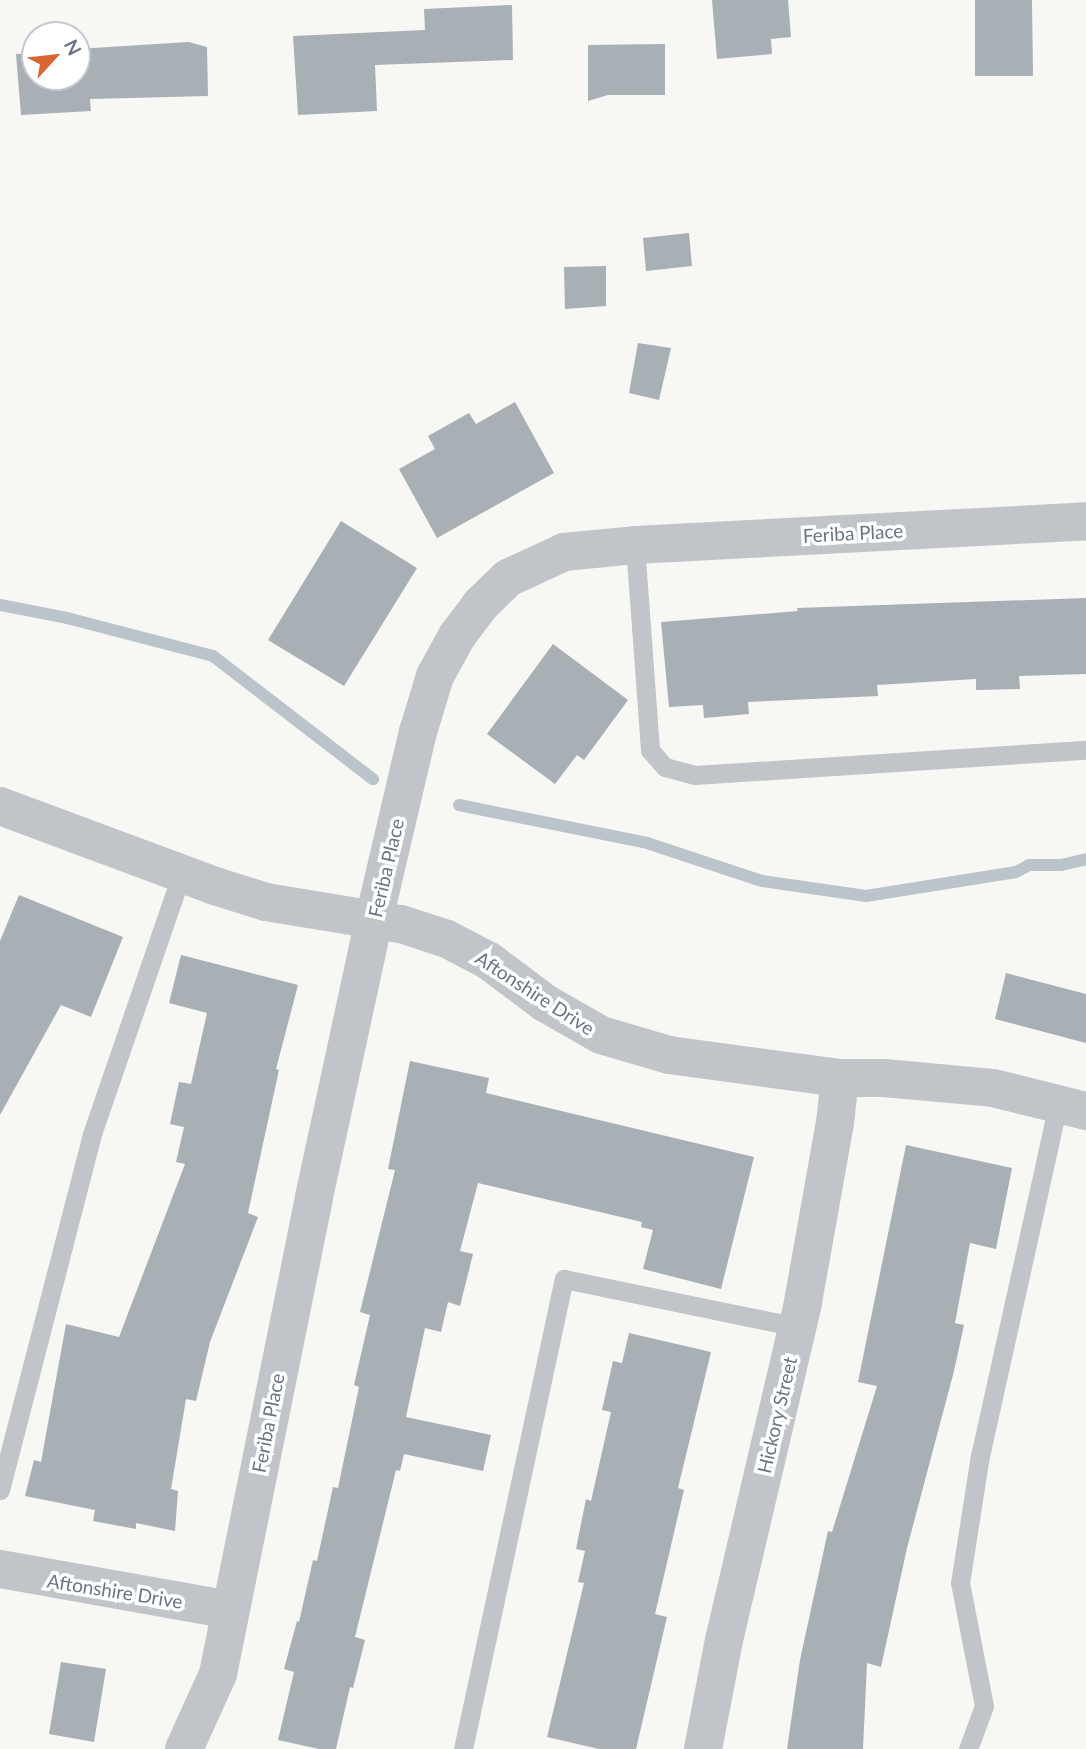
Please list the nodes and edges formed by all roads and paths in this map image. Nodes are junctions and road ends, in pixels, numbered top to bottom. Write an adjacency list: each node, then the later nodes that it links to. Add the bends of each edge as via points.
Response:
1 (1086, 521): 2 (street, Feriba Place)
2 (635, 545): 3 (lane, via 650,750 665,767 695,775); 6 (street, Feriba Place, via 564,552 508,578 457,636 435,676 418,732)
3 (1086, 750)
4 (0, 806): 5 (street, Aftonshire Drive)
5 (181, 875): 6 (street, Aftonshire Drive, via 266,902); 10 (lane, via 92,1134)
6 (374, 919): 7 (street, Aftonshire Drive, via 447,939 489,961 545,1003 601,1035 709,1063); 12 (street, Feriba Place)
7 (840, 1078): 8 (street, Aftonshire Drive, via 993,1088); 9 (street, Hickory Street)
8 (1072, 1107): 16 (lane, via 980,1456 960,1583 984,1706)
9 (797, 1327): 14 (lane, via 564,1279); 15 (street, Hickory Street)
10 (0, 1490)
11 (0, 1569): 12 (street, Aftonshire Drive)
12 (230, 1610): 13 (street, Feriba Place, via 218,1674)
13 (184, 1749)
14 (463, 1749)
15 (703, 1749)
16 (968, 1749)

